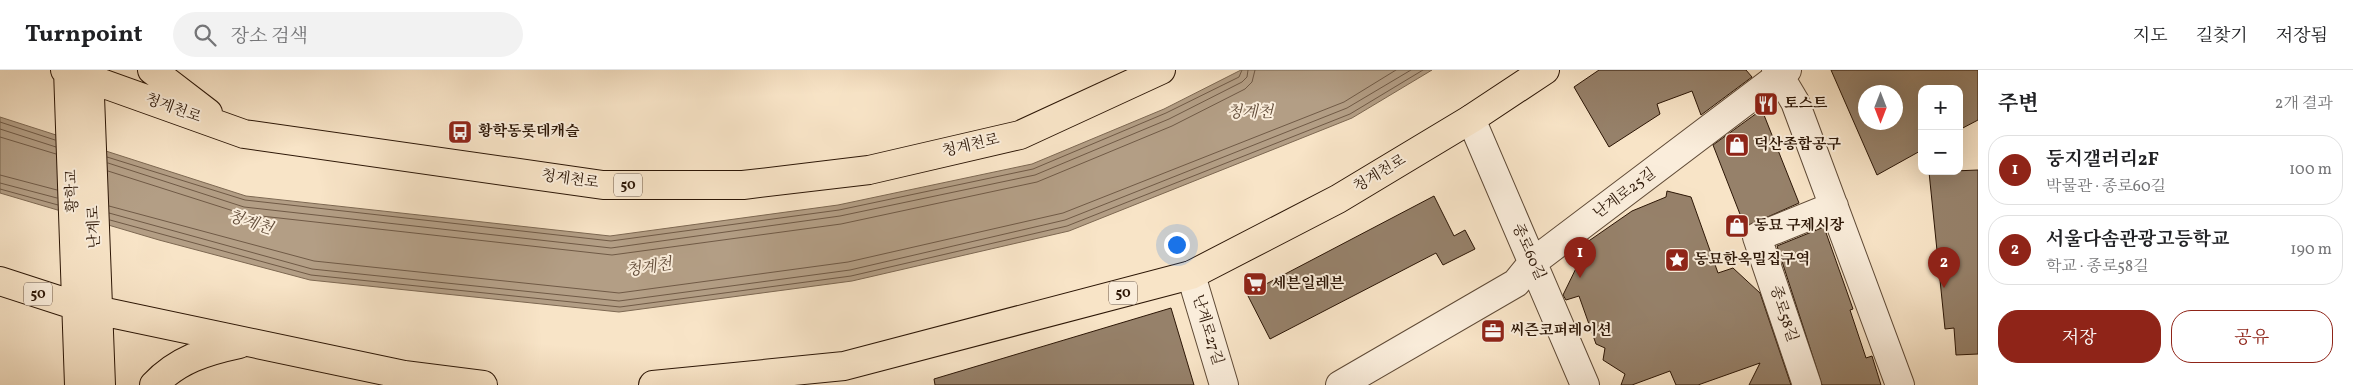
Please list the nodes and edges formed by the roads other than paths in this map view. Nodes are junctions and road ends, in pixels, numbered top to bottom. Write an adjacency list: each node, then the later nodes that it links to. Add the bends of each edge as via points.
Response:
1 (152, 70): 7 (main road)
2 (1160, 70): 7 (main road, 청계천로 / 50, via 1020,135 869,170 742,185 604,185 244,134)
3 (1545, 70): 6 (main road, 청계천로 / 50)
4 (1781, 72): 8 (street); 9 (street, 난계로25길)
5 (77, 79): 7 (main road, 청계천로 / 50); 12 (main road, 황학교)
6 (1471, 119): 9 (street, 종로60길); 10 (main road, 청계천로 / 50, via 1338,199)
7 (229, 129)
8 (1834, 206): 22 (street, 종로58길, via 1758,237); 23 (street)
9 (1533, 262): 20 (street, 난계로25길, via 1516,283); 21 (street, 종로60길)
10 (1191, 276): 18 (main road, 청계천로 / 50, via 844,366); 19 (street, 난계로27길)
11 (0, 281): 12 (main road, 50)
12 (88, 298): 13 (main road, 50); 14 (main road); 15 (main road)
13 (246, 342): 16 (main road, via 191,358 166,373); 17 (main road, 50, via 404,375)
14 (79, 385)
15 (101, 385)
16 (154, 385)
17 (483, 385)
18 (653, 385)
19 (1224, 385)
20 (1340, 385)
21 (1585, 385)
22 (1806, 385)
23 (1900, 385)

